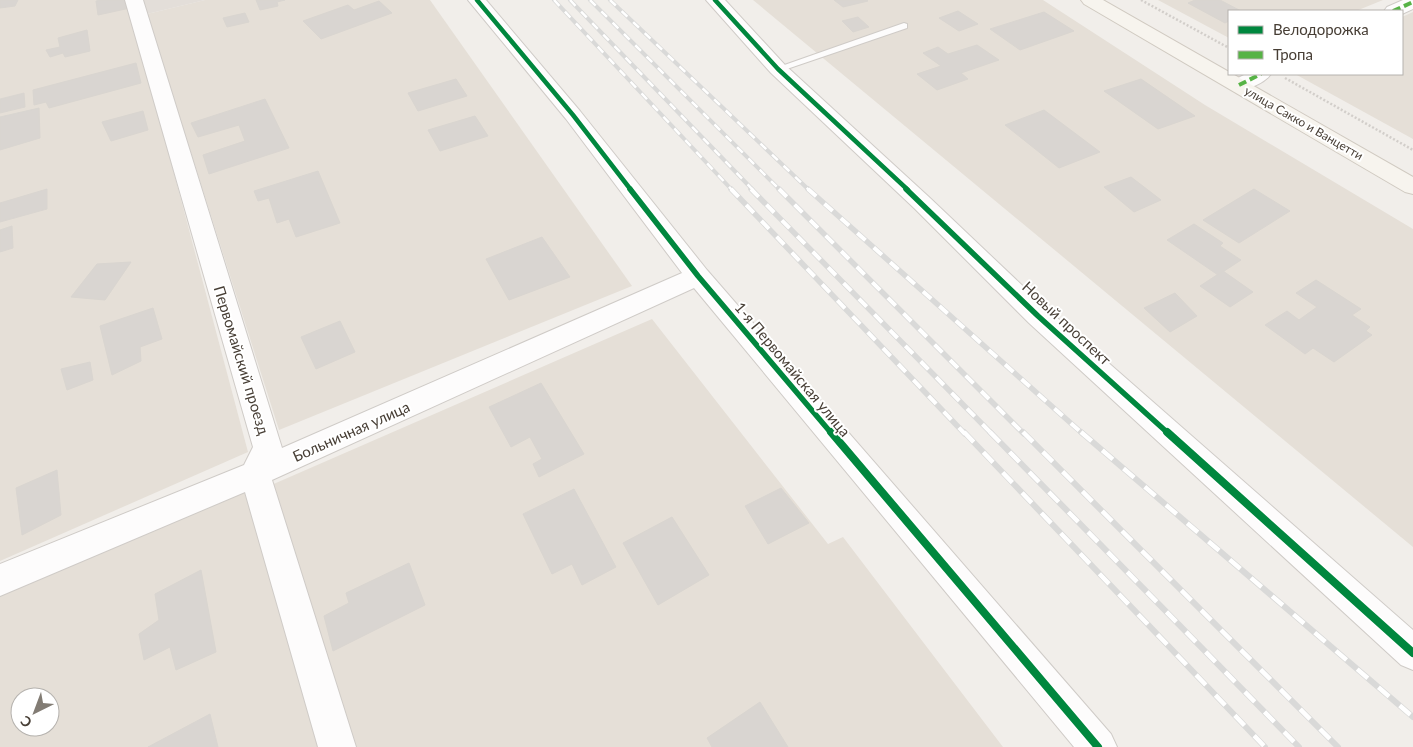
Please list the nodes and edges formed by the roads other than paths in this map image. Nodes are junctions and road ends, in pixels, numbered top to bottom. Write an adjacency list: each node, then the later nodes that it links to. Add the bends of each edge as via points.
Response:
1 (134, 0): 13 (street, Первомайский проезд, via 268,447)
2 (477, 0): 12 (street, 1-я Первомайская улица, via 573,115)
3 (715, 0): 8 (street, Новый проспект)
4 (1090, 0): 10 (main road, улица Сакко и Ванцетти)
5 (1413, 2): 6 (street)
6 (1395, 10)
7 (904, 26): 8 (lane)
8 (778, 69): 15 (street, Новый проспект, via 1038,316)
9 (1260, 75): 10 (street)
10 (1239, 85): 11 (main road, улица Сакко и Ванцетти)
11 (1413, 187)
12 (698, 276): 13 (street, Больничная улица); 17 (street, 1-я Первомайская улица)
13 (255, 474): 14 (street, Больничная улица); 16 (street)
14 (0, 580)
15 (1413, 653)
16 (337, 747)
17 (1098, 747)

